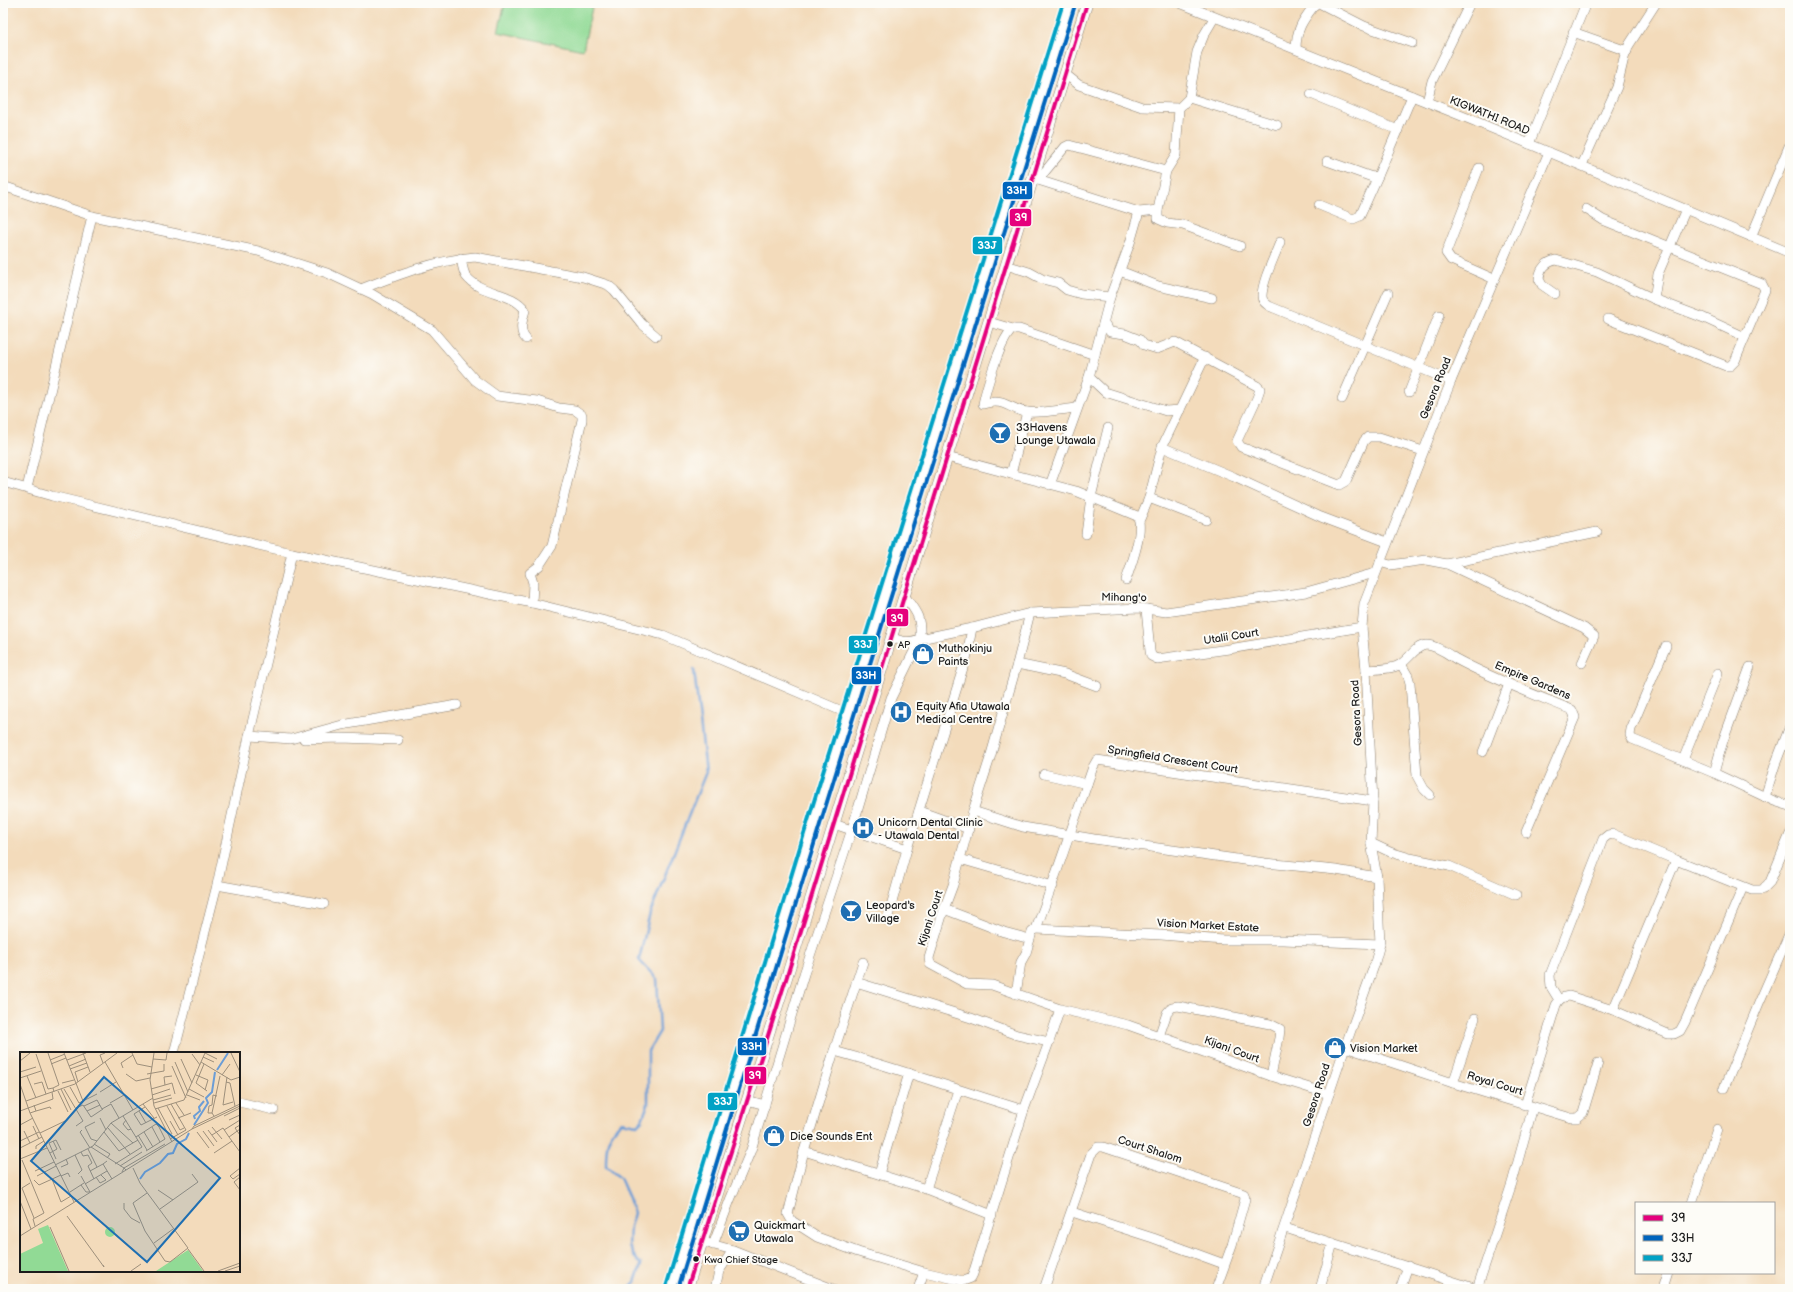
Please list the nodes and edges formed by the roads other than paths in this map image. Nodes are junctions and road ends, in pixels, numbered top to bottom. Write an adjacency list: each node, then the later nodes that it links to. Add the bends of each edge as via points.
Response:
1 (1068, 3): 112 (main road)
2 (1087, 3): 14 (main road)
3 (1180, 3): 9 (street, KIGWATHI ROAD)
4 (1316, 3): 12 (street, via 1301,23 1296,36)
5 (1319, 3): 11 (street, via 1364,26)
6 (1470, 3): 18 (street, via 1432,81)
7 (1586, 3): 10 (street)
8 (1656, 3): 13 (street)
9 (1214, 18): 12 (street, KIGWATHI ROAD); 17 (street, via 1197,52)
10 (1574, 32): 13 (street); 22 (street)
11 (1412, 43)
12 (1296, 49): 16 (street, KIGWATHI ROAD)
13 (1627, 51): 26 (street, via 1617,87)
14 (1065, 74): 19 (street, via 1080,85 1142,107); 29 (main road)
15 (1311, 94): 21 (street)
16 (1412, 96): 18 (street, KIGWATHI ROAD); 21 (street)
17 (1189, 98): 19 (street); 20 (street)
18 (1427, 102): 22 (street, KIGWATHI ROAD)
19 (1179, 108): 28 (street, via 1176,156)
20 (1277, 125)
21 (1398, 130): 30 (street)
22 (1529, 144): 24 (street, KIGWATHI ROAD)
23 (1790, 144): 38 (street)
24 (1549, 152): 26 (street, KIGWATHI ROAD); 46 (street, Gesora Road)
25 (1327, 161): 30 (street, via 1372,177)
26 (1582, 165): 34 (street, KIGWATHI ROAD)
27 (1479, 168): 46 (street, via 1446,253 1451,260)
28 (1166, 171): 29 (street, via 1069,145); 35 (street)
29 (1037, 176): 36 (street); 44 (main road)
30 (1378, 176): 32 (street, via 1360,216 1353,219)
31 (3, 186): 37 (street)
32 (1319, 205)
33 (1586, 209): 41 (street, via 1603,220)
34 (1686, 209): 38 (street, KIGWATHI ROAD); 41 (street)
35 (1158, 210): 36 (street); 40 (street, via 1158,219 1167,223 1183,225)
36 (1139, 212): 45 (street)
37 (92, 216): 47 (street, via 258,251 327,273); 79 (street)
38 (1751, 237): 42 (street, KIGWATHI ROAD)
39 (1280, 242): 61 (street, via 1265,284 1262,296 1264,302)
40 (1240, 246)
41 (1669, 246): 52 (street, via 1658,274); 59 (street, via 1762,284 1764,294)
42 (1790, 253)
43 (461, 258): 47 (street); 58 (street, via 483,258 583,277 608,285); 60 (street, via 466,276 482,288 522,305 525,310 521,328)
44 (1006, 265): 50 (street, via 1058,283 1067,290); 55 (main road)
45 (1120, 271): 50 (street); 51 (street, via 1158,286)
46 (1494, 279): 66 (street, Gesora Road)
47 (360, 289): 93 (street, via 432,330 475,380 497,396 537,401 575,410 582,415 552,546 539,566 530,573 533,583)
48 (1388, 293): 61 (street)
49 (1555, 294): 52 (street, via 1542,285 1539,279 1545,265 1556,260 1597,272)
50 (1110, 297): 56 (street)
51 (1212, 298)
52 (1654, 299): 59 (street, via 1704,318)
53 (1439, 314): 64 (street)
54 (1608, 320): 59 (street, via 1726,366 1735,361)
55 (989, 322): 57 (street); 75 (main road)
56 (1104, 323): 62 (street); 63 (street, via 1110,332 1125,334 1140,340 1144,345 1157,349 1175,342)
57 (1013, 330): 62 (street, via 1019,329); 71 (street, via 1006,337 985,390 983,404 1000,402)
58 (656, 336)
59 (1745, 338)
60 (526, 339)
61 (1364, 345): 64 (street); 68 (street)
62 (1095, 355): 65 (street)
63 (1205, 356): 70 (street); 74 (street, via 1260,389 1237,441 1241,447 1339,485 1346,481 1364,441 1368,438 1379,437)
64 (1419, 368): 66 (street); 67 (street)
65 (1089, 377): 69 (street); 70 (street, via 1106,392 1166,411)
66 (1450, 381): 74 (street, Gesora Road)
67 (1409, 392)
68 (1342, 399)
69 (1077, 408): 71 (street); 78 (street)
70 (1180, 410): 73 (street)
71 (1027, 412): 76 (street)
72 (1108, 428): 80 (street)
73 (1162, 447): 81 (street); 86 (street, via 1321,517)
74 (1423, 451): 86 (street, Gesora Road)
75 (947, 457): 76 (street); 92 (main road)
76 (1011, 474): 78 (street)
77 (3, 482): 79 (street)
78 (1050, 485): 80 (street)
79 (27, 488): 87 (street)
80 (1091, 497): 82 (street, via 1132,513); 85 (street)
81 (1149, 498): 82 (street); 83 (street)
82 (1140, 519): 91 (street, via 1135,551)
83 (1206, 520)
84 (1597, 532): 89 (street)
85 (1086, 534)
86 (1387, 542): 88 (street, Gesora Road)
87 (292, 553): 93 (street); 114 (street)
88 (1380, 562): 89 (street, via 1390,565 1426,560); 90 (street, Gesora Road)
89 (1447, 564): 101 (street, via 1592,632 1594,636)
90 (1375, 574): 94 (street, Mihang'o, via 1306,592 1166,612); 96 (street, Gesora Road, via 1364,604)
91 (1126, 580)
92 (904, 595): 98 (main road); 99 (street, via 920,622)
93 (532, 603): 112 (street, via 663,635)
94 (1146, 609): 95 (street, Mihang'o); 96 (street, Utalii Court, via 1151,656 1157,658)
95 (1030, 613): 97 (street, Mihang'o); 102 (street, Kijani Court)
96 (1362, 627): 105 (street, Gesora Road)
97 (972, 628): 99 (street, Mihang'o); 126 (street, via 967,655)
98 (891, 637): 99 (street, Mihang'o, via 911,642); 109 (main road)
99 (920, 639): 110 (street)
100 (1666, 646): 118 (street, via 1630,735 1636,742)
101 (1582, 663)
102 (1017, 664): 108 (street, via 1065,674); 127 (street, Kijani Court)
103 (1401, 664): 105 (street); 107 (street, Empire Gardens, via 1418,648 1428,645); 122 (street, via 1410,683 1417,776)
104 (1750, 667): 119 (street)
105 (1366, 670): 124 (street, Gesora Road)
106 (1718, 673): 118 (street)
107 (1509, 684): 117 (street); 131 (street, Empire Gardens, via 1572,710 1575,714)
108 (1097, 686)
109 (874, 693): 110 (street); 128 (main road)
110 (891, 698): 129 (street)
111 (458, 705): 115 (street, via 342,725)
112 (849, 714): 153 (main road)
113 (1790, 726): 123 (street)
114 (249, 736): 115 (street); 139 (street)
115 (291, 738): 116 (street)
116 (398, 740)
117 (1483, 752)
118 (1683, 760): 119 (street)
119 (1714, 773): 123 (street)
120 (1044, 774): 121 (street)
121 (1087, 784): 124 (street, Springfield Crescent Court, via 1094,763 1099,760); 132 (street, Springfield Crescent Court)
122 (1430, 795)
123 (1765, 797): 125 (street)
124 (1373, 801): 134 (street, Gesora Road)
125 (1790, 806)
126 (919, 811): 130 (street); 135 (street)
127 (973, 811): 130 (street, Kijani Court); 132 (street, via 1023,827)
128 (834, 824): 129 (street); 146 (main road)
129 (852, 829): 135 (street); 147 (street)
130 (969, 829): 136 (street, Kijani Court)
131 (1526, 832)
132 (1069, 834): 138 (street); 140 (street, Springfield Crescent Court)
133 (1790, 834): 141 (street, via 1767,887 1752,890)
134 (1371, 843): 138 (street, Gesora Road); 142 (street, via 1410,858 1449,866)
135 (907, 849): 145 (street)
136 (960, 859): 140 (street); 144 (street, Kijani Court)
137 (1676, 860): 141 (street); 157 (street, via 1613,834 1603,839 1550,975 1551,987); 159 (street)
138 (1377, 877): 151 (street, Gesora Road)
139 (217, 885): 143 (street); 164 (street)
140 (1053, 886): 148 (street, Springfield Crescent Court)
141 (1743, 886): 159 (street, via 1694,1005 1680,1031 1668,1034)
142 (1516, 895)
143 (324, 904)
144 (944, 909): 150 (street); 156 (street, Kijani Court, via 929,958 930,964 967,984 992,985)
145 (887, 920)
146 (803, 923): 147 (street); 154 (main road)
147 (820, 927): 175 (street)
148 (1036, 929): 150 (street, Springfield Crescent Court); 151 (street, Vision Market Estate, via 1223,940)
149 (1790, 932): 170 (street)
150 (1030, 939): 156 (street, Springfield Crescent Court, via 1021,962)
151 (1380, 944): 163 (street, Gesora Road)
152 (863, 962): 155 (street)
153 (768, 972): 154 (main road); 195 (main road)
154 (787, 976): 173 (main road)
155 (856, 982): 162 (street, via 1017,1035); 165 (street)
156 (1016, 994): 158 (street, Kijani Court)
157 (1559, 1000): 159 (street, via 1569,996); 176 (street, Royal Court, via 1545,1038)
158 (1060, 1009): 161 (street, Kijani Court, via 1128,1025); 162 (street)
159 (1613, 1010)
160 (1475, 1018): 169 (street)
161 (1159, 1036): 168 (street, Kijani Court); 168 (street, via 1166,1013 1172,1007 1178,1006 1270,1024 1280,1029)
162 (1049, 1042): 178 (street)
163 (1345, 1047): 169 (street, Royal Court); 172 (street, Gesora Road)
164 (174, 1052)
165 (834, 1052): 167 (street); 180 (street)
166 (1598, 1063): 176 (street, via 1583,1113 1577,1118)
167 (909, 1073): 171 (street); 181 (street)
168 (1271, 1076): 172 (street, Kijani Court)
169 (1453, 1083): 176 (street, Royal Court)
170 (1724, 1088)
171 (958, 1090): 178 (street); 182 (street)
172 (1329, 1094): 186 (street, Gesora Road)
173 (747, 1100): 175 (street); 187 (main road)
174 (240, 1102): 177 (street)
175 (765, 1105): 189 (street, via 751,1150)
176 (1529, 1106): 205 (street, via 1512,1184)
177 (274, 1110)
178 (1024, 1110): 185 (street)
179 (1716, 1129): 183 (street)
180 (804, 1151): 181 (street); 193 (street, via 788,1209 792,1221 817,1237)
181 (879, 1174): 182 (street)
182 (926, 1188): 185 (street)
183 (1692, 1202)
184 (1072, 1212): 191 (street); 191 (street, Court Shalom, via 1091,1154 1098,1147 1239,1191 1244,1194 1245,1199); 200 (street, Court Shalom)
185 (992, 1214): 193 (street, via 971,1278 963,1281)
186 (1285, 1228): 188 (street); 202 (street, Gesora Road)
187 (702, 1242): 189 (street); 196 (main road)
188 (1333, 1243): 192 (street); 203 (street)
189 (713, 1245): 190 (street)
190 (733, 1250): 197 (street, via 719,1271); 198 (street)
191 (1224, 1264): 201 (street, Court Shalom)
192 (1408, 1266): 204 (street); 205 (street)
193 (924, 1272): 199 (street)
194 (1668, 1274): 206 (street)
195 (672, 1289)
196 (687, 1289)
197 (715, 1289)
198 (834, 1289)
199 (918, 1289)
200 (1044, 1289)
201 (1216, 1289)
202 (1263, 1289)
203 (1320, 1289)
204 (1400, 1289)
205 (1477, 1289)
206 (1663, 1289)

